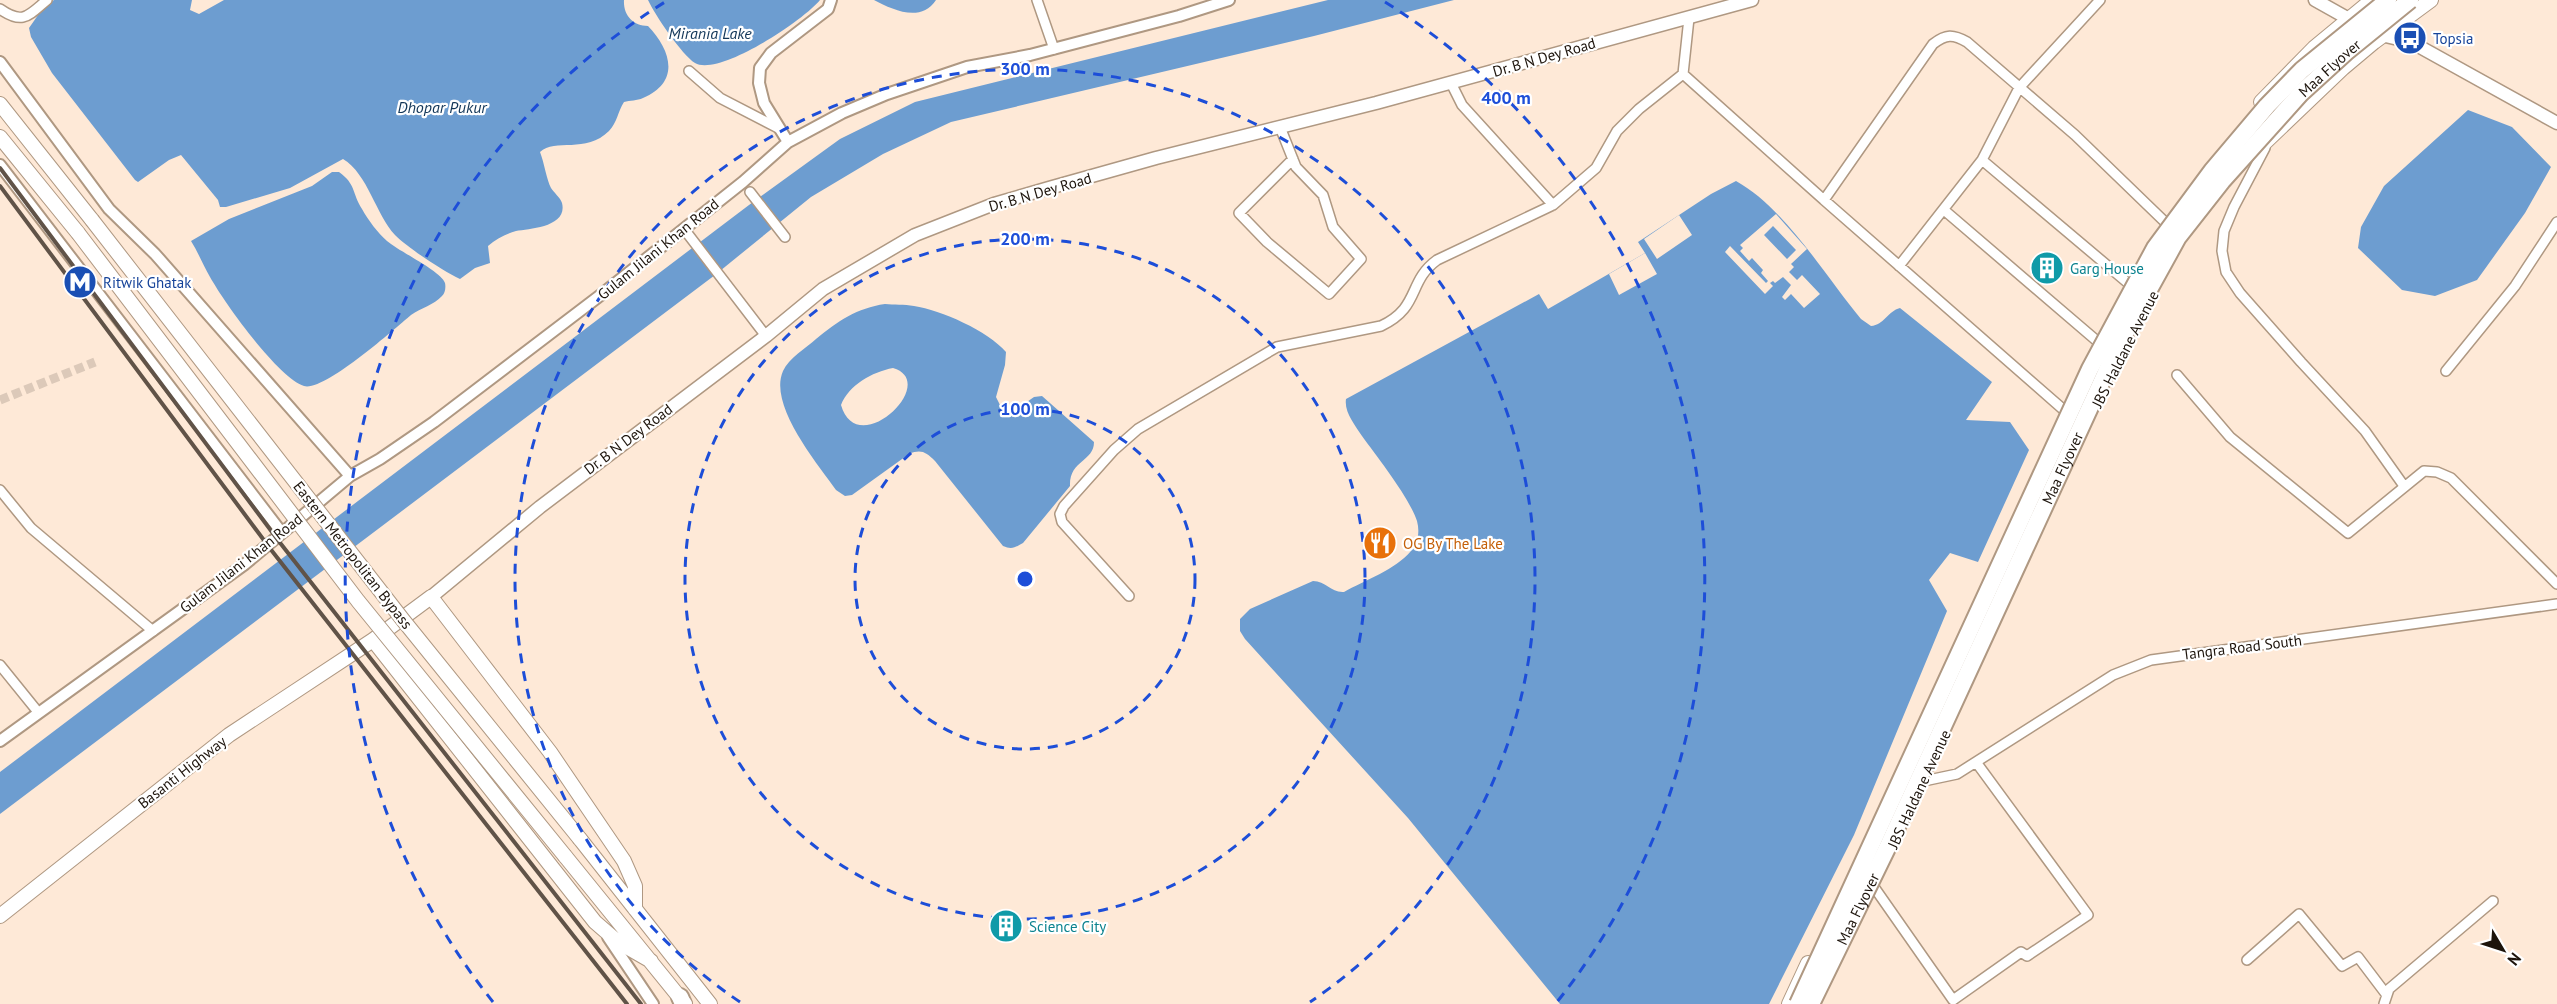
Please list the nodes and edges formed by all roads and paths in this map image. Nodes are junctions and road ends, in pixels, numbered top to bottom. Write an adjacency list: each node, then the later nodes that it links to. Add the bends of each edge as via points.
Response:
1 (47, 0): 12 (street, via 21,18)
2 (831, 0): 27 (street, via 828,9 771,53 760,68 764,103)
3 (1036, 0): 18 (street)
4 (1228, 0): 18 (street, Gulam Jilani Khan Road)
5 (1752, 0): 13 (main road, Dr. B N Dey Road)
6 (2100, 0): 23 (street)
7 (2315, 0): 14 (main road)
8 (2388, 0): 77 (highway, Maa Flyover, bridge, via 2302,70 2267,106 2212,171 2156,248 2090,369)
9 (2410, 0): 78 (highway, Maa Flyover, bridge, via 2301,93 2178,237 2119,344 1903,814)
10 (2431, 0): 15 (main road, JBS Haldane Avenue)
11 (2365, 2): 14 (main road, JBS Haldane Avenue); 15 (main road)
12 (0, 9)
13 (1689, 18): 21 (street); 22 (main road, Dr. B N Dey Road)
14 (2348, 19): 16 (main road); 39 (main road, JBS Haldane Avenue, via 2273,88 2203,171)
15 (2399, 23): 16 (main road, JBS Haldane Avenue); 17 (main road)
16 (2381, 37): 17 (main road); 29 (main road, JBS Haldane Avenue, via 2343,68)
17 (2410, 42): 25 (main road)
18 (1054, 49): 30 (street, Gulam Jilani Khan Road, via 968,67 887,94)
19 (0, 62): 49 (street, via 109,209 155,254)
20 (689, 70): 27 (street, via 720,98)
21 (1683, 74): 35 (street); 36 (street, via 1617,131 1596,168)
22 (1451, 83): 26 (main road, Dr. B N Dey Road); 36 (street, via 1462,105)
23 (2019, 88): 32 (street); 35 (street, via 1967,42 1955,35 1943,36 1901,88); 39 (street, via 2075,135)
24 (0, 104): 67 (main road, Eastern Metropolitan Bypass, bridge, via 403,620)
25 (2557, 123)
26 (1280, 127): 31 (street); 44 (main road, Dr. B N Dey Road, via 994,204 924,231 823,289)
27 (780, 129): 30 (street)
28 (0, 137): 71 (main road, bridge, via 78,233 358,601)
29 (2270, 141): 50 (street, via 2224,231 2226,272 2240,293 2365,431); 64 (main road, JBS Haldane Avenue, via 2249,158 2207,209 2152,293 2085,427)
30 (788, 142): 40 (street, Gulam Jilani Khan Road)
31 (1293, 159): 31 (street, via 1323,195 1333,227 1361,259 1329,294 1239,213)
32 (1982, 160): 37 (street); 43 (street)
33 (0, 165): 52 (street)
34 (750, 192): 41 (street)
35 (1824, 200): 42 (street)
36 (1553, 205): 54 (street, via 1437,260 1423,273 1403,313 1391,321 1277,347 1123,441 1060,514 1062,522)
37 (1944, 210): 42 (street); 45 (street)
38 (2557, 222): 46 (street, via 2515,286)
39 (2166, 223): 43 (main road, JBS Haldane Avenue)
40 (684, 228): 44 (street); 49 (street, Gulam Jilani Khan Road, via 434,422)
41 (785, 237)
42 (1899, 266): 48 (street)
43 (2128, 283): 45 (main road, JBS Haldane Avenue)
44 (766, 336): 55 (main road, Dr. B N Dey Road, via 609,452)
45 (2097, 341): 48 (main road, JBS Haldane Avenue)
46 (2446, 372)
47 (2177, 375): 50 (street, via 2230,437 2348,533)
48 (2065, 411): 63 (main road, JBS Haldane Avenue)
49 (350, 476): 52 (street, Gulam Jilani Khan Road)
50 (2404, 486): 53 (street, via 2424,471 2451,478)
51 (0, 490): 57 (street, via 31,528)
52 (282, 533): 57 (street, Gulam Jilani Khan Road)
53 (2557, 584)
54 (1129, 596)
55 (431, 597): 58 (main road, Basanti Highway); 67 (main road, via 550,752 624,861 635,886)
56 (2557, 604): 62 (street, Tangra Road South, via 2151,660 2113,675)
57 (153, 631): 60 (street, Gulam Jilani Khan Road)
58 (373, 640): 68 (main road, Basanti Highway, via 229,735); 69 (main road)
59 (0, 665): 60 (street)
60 (38, 712): 61 (street, Gulam Jilani Khan Road)
61 (0, 741)
62 (1976, 762): 64 (street, Tangra Road South, via 1958,774); 65 (street, via 2088,915 2027,956 2021,952 1953,1000)
63 (1901, 770): 64 (street); 76 (main road, JBS Haldane Avenue)
64 (1924, 781): 65 (main road, JBS Haldane Avenue)
65 (1874, 887): 79 (main road, JBS Haldane Avenue)
66 (2493, 901): 72 (street)
67 (635, 909): 75 (main road, Eastern Metropolitan Bypass)
68 (0, 916)
69 (605, 932): 71 (main road); 74 (street)
70 (2247, 960): 72 (street, via 2299,914 2342,966 2358,957)
71 (651, 962): 73 (main road)
72 (2385, 999)
73 (683, 1002)
74 (653, 1004)
75 (710, 1004)
76 (1789, 1004)
77 (1798, 1004)
78 (1811, 1004)
79 (1820, 1004)

